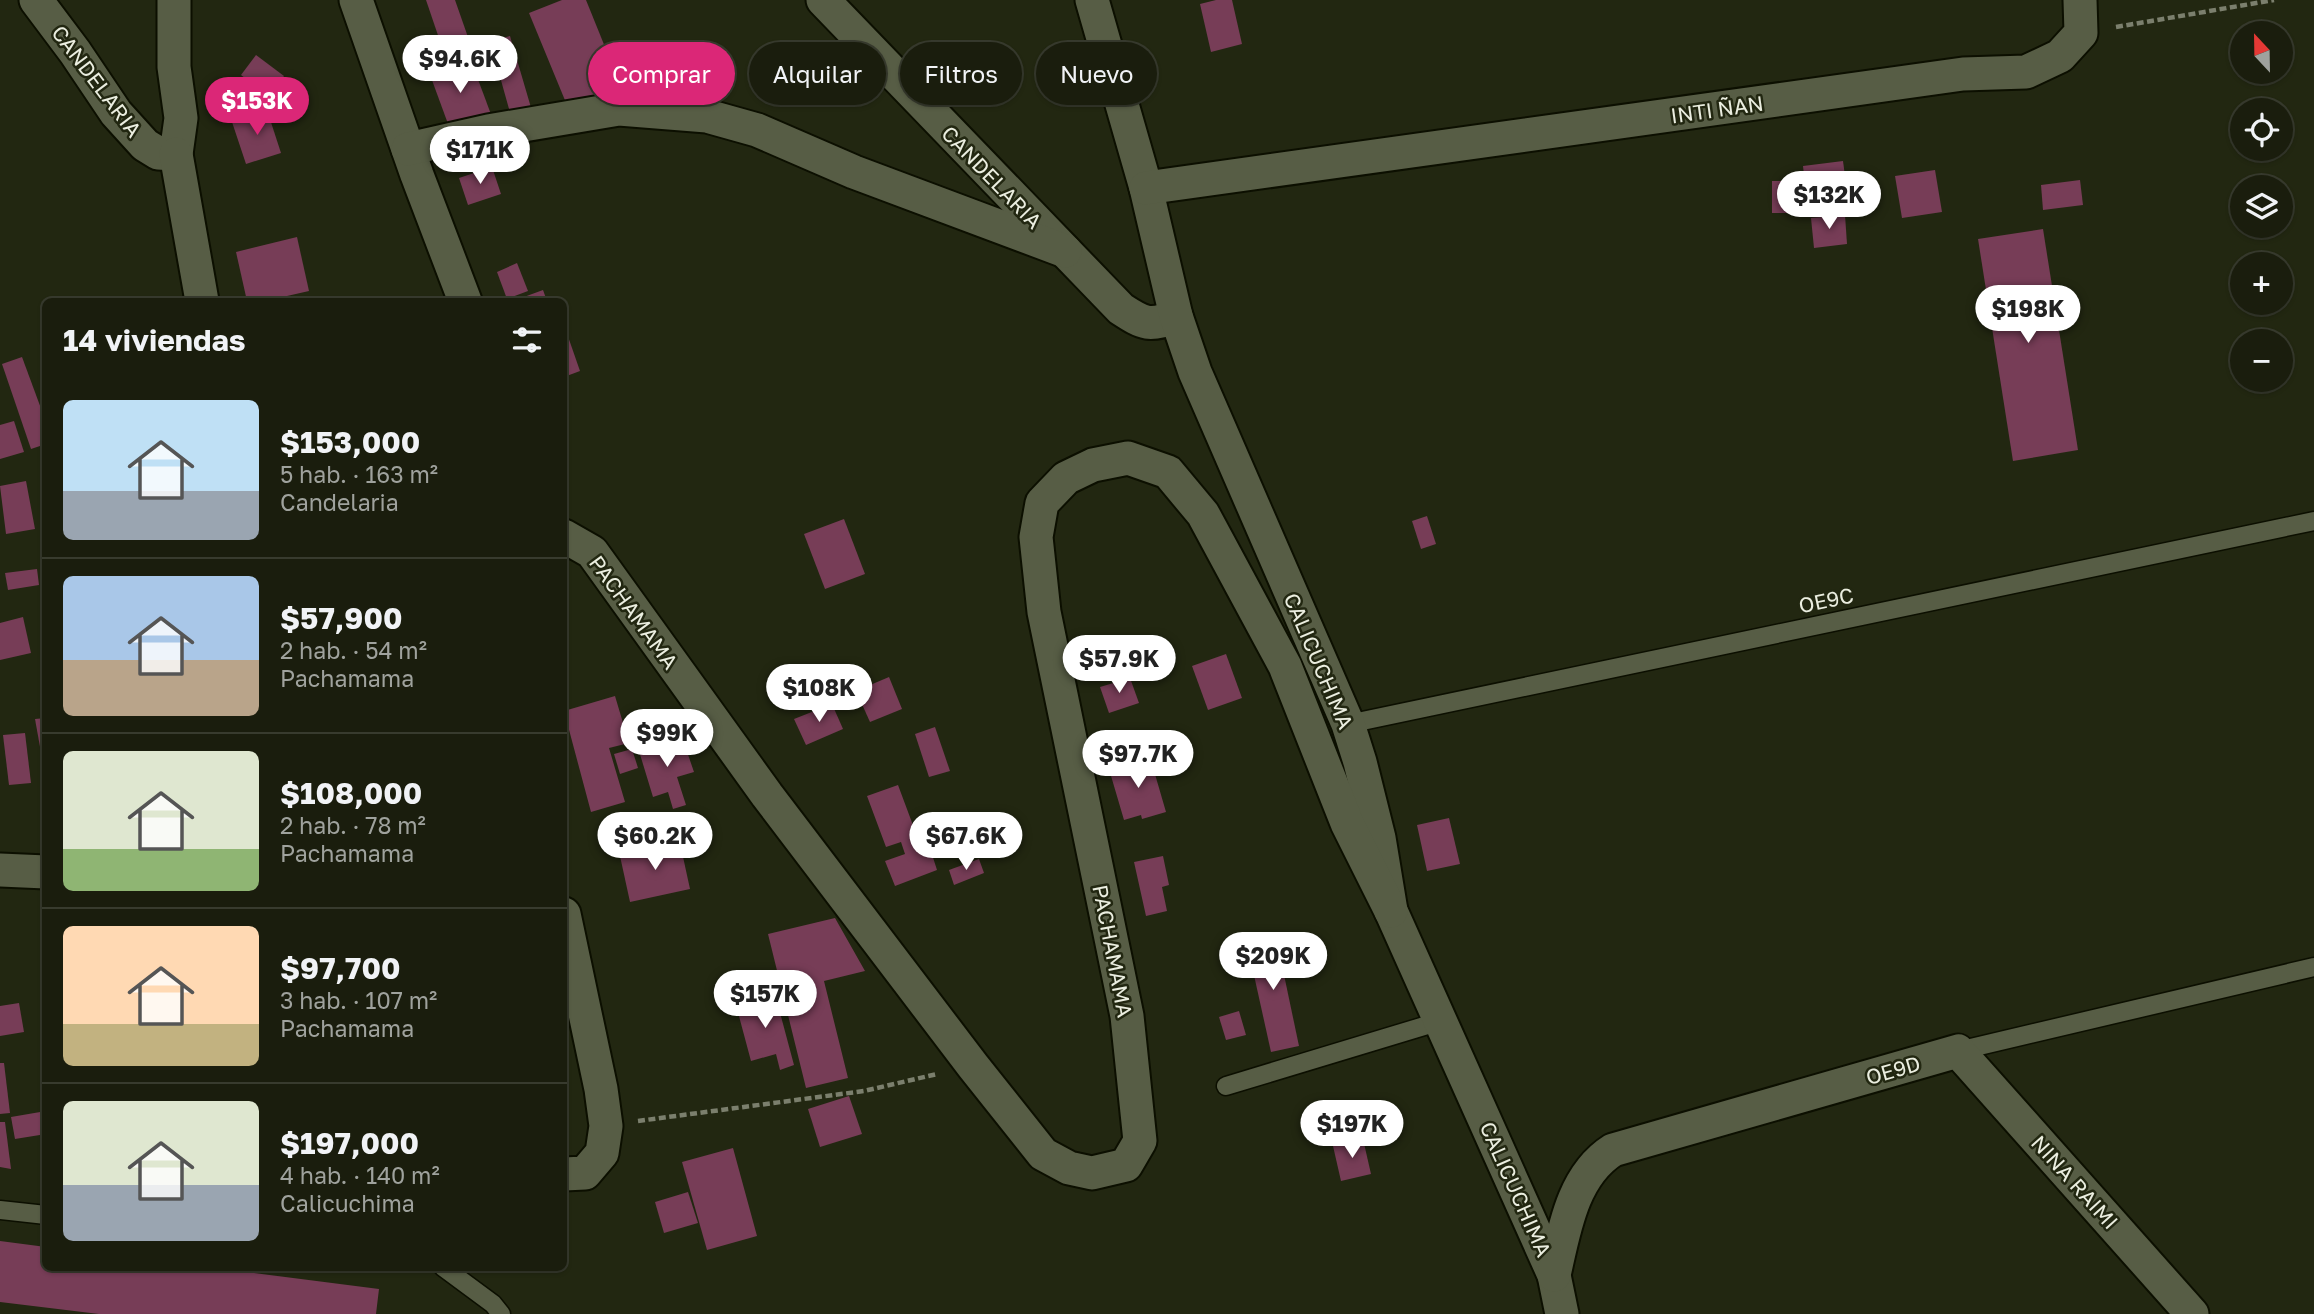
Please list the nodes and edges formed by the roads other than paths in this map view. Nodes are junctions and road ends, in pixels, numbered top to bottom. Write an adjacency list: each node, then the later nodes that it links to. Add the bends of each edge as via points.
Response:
1 (36, 0): 8 (street, CANDELARIA, via 116,113 145,145 158,153)
2 (174, 0): 8 (street, via 174,67 181,118)
3 (356, 0): 7 (street)
4 (823, 0): 10 (street, CANDELARIA)
5 (1092, 0): 9 (street, CALICUCHIMA)
6 (2080, 0): 9 (street, INTI ÑAN, via 2081,33 2060,56 2026,72 1963,74)
7 (408, 149): 10 (street, via 619,109 707,116 757,130 854,172); 12 (street)
8 (176, 154): 11 (street)
9 (1146, 188): 13 (street, CALICUCHIMA)
10 (1065, 251): 13 (street, CANDELARIA, via 1136,319 1151,324)
11 (201, 298)
12 (464, 298)
13 (1176, 316): 16 (street, CALICUCHIMA, via 1200,384)
14 (2314, 521): 16 (lane, OE9C)
15 (567, 538): 19 (street, PACHAMAMA, via 592,552 767,796 973,1066 1044,1154 1069,1168 1092,1173 1126,1165 1140,1141 1127,1016 1044,612 1037,537 1042,503 1066,478 1128,458 1168,472 1203,514 1285,666 1347,823)
16 (1348, 724): 19 (street, CALICUCHIMA, via 1379,838)
17 (0, 870): 18 (street)
18 (42, 872)
19 (1391, 911): 22 (street, CALICUCHIMA)
20 (567, 928): 25 (street, via 606,1126 602,1153 584,1173)
21 (2314, 967): 23 (lane, OE9D)
22 (1441, 1021): 24 (lane); 29 (street, CALICUCHIMA)
23 (1958, 1051): 29 (street, OE9D, via 1613,1150 1586,1174 1565,1224); 32 (street, NINA RAIMI)
24 (1226, 1086)
25 (567, 1174)
26 (0, 1210): 27 (lane)
27 (42, 1215)
28 (448, 1271): 30 (lane)
29 (1554, 1275): 31 (street, CALICUCHIMA)
30 (501, 1314)
31 (1562, 1314)
32 (2192, 1314)

